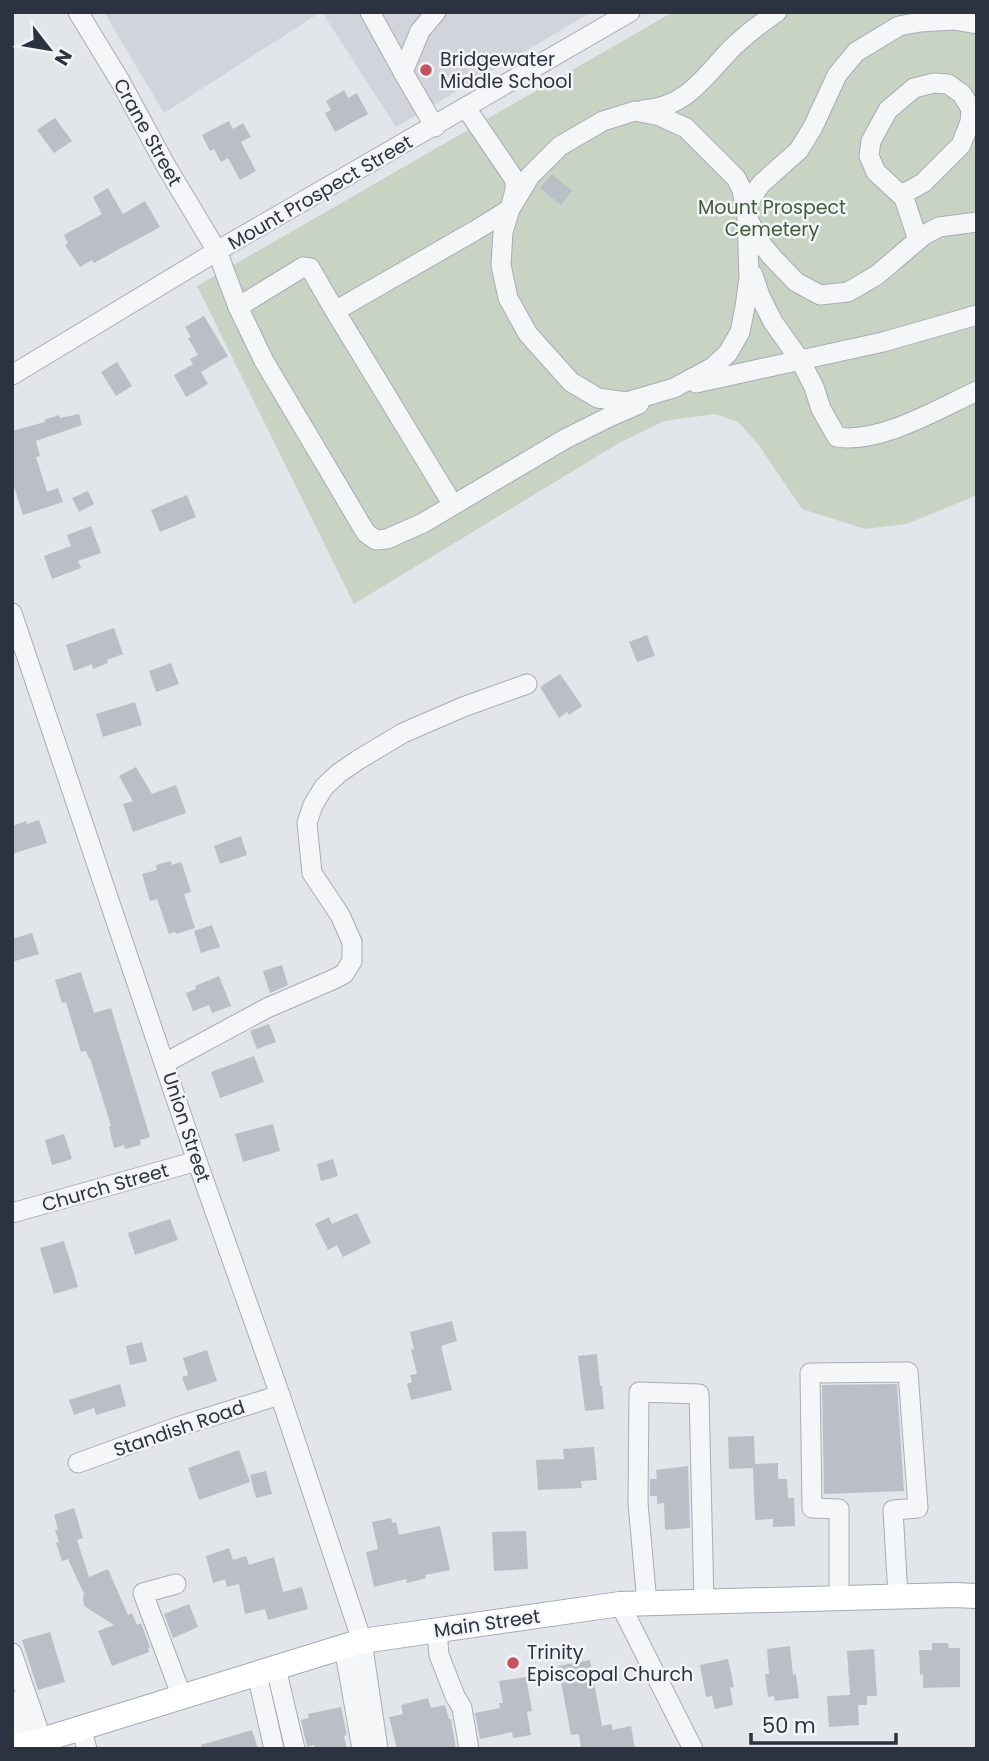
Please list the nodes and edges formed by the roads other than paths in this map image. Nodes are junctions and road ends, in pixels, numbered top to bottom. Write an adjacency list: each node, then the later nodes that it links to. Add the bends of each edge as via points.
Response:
1 (78, 12): 16 (street, Crane Street)
2 (370, 12): 7 (street)
3 (436, 12): 7 (street, via 420,32)
4 (630, 12): 8 (street, Mount Prospect Street)
5 (777, 12): 9 (street, via 687,95 669,105)
6 (977, 24): 13 (street, via 954,20 899,26 856,52 837,75 799,150 761,184 749,201)
7 (403, 72): 10 (street)
8 (466, 108): 10 (street, Mount Prospect Street); 12 (street, via 514,180)
9 (635, 111): 12 (street, via 603,121 560,146 530,176); 13 (street, via 686,128 714,154 736,178)
10 (435, 127): 16 (street, Mount Prospect Street)
11 (901, 195): 11 (street, via 876,172 869,156 871,141 888,110 914,88 948,84 971,108 966,134 947,161); 15 (street)
12 (510, 209): 19 (street); 23 (street, via 501,265 508,298 528,334 571,382 598,398 626,402)
13 (747, 216): 15 (street, via 773,258 796,282 820,295 848,292 877,275); 17 (street)
14 (977, 222): 15 (street, via 939,227)
15 (918, 240)
16 (217, 251): 18 (street, Crane Street); 22 (street, Mount Prospect Street)
17 (748, 260): 21 (street, via 773,322); 23 (street, via 746,307 740,332 728,353)
18 (238, 307): 19 (street, via 303,267 310,268); 25 (street, Crane Street, via 264,361 366,534 376,540 387,539)
19 (335, 311): 25 (street)
20 (977, 315): 21 (street)
21 (800, 360): 23 (street); 24 (street, via 837,437 851,439 891,430)
22 (12, 375)
23 (674, 388): 25 (street, Crane Street, via 565,439)
24 (977, 391)
25 (453, 505)
26 (12, 613): 28 (street, Union Street)
27 (527, 684): 28 (street, via 404,733 339,773 324,788 307,823 312,873 340,915 352,942 352,961 344,974 267,1008)
28 (165, 1063): 29 (street, Union Street)
29 (197, 1161): 30 (street, Church Street); 31 (street, Union Street)
30 (12, 1213)
31 (280, 1395): 32 (street, Standish Road); 41 (street, Union Street)
32 (78, 1463)
33 (176, 1584): 44 (street, via 143,1593)
34 (898, 1596): 35 (main road, Main Street); 36 (main road, Main Street); 36 (street, via 893,1510 918,1508 908,1372 810,1373 812,1508 839,1508)
35 (977, 1596)
36 (839, 1598): 37 (main road, Main Street)
37 (704, 1602): 38 (main road, Main Street); 38 (street, via 699,1394 639,1392 638,1503)
38 (647, 1603): 39 (main road, Main Street)
39 (620, 1604): 40 (main road, Main Street); 53 (street)
40 (437, 1630): 41 (main road, Main Street); 52 (street, via 439,1655 462,1708)
41 (353, 1644): 43 (main road, Main Street); 50 (street); 51 (street)
42 (12, 1653): 47 (street)
43 (267, 1671): 44 (main road, Main Street); 48 (street); 49 (street)
44 (182, 1697): 46 (main road, Main Street)
45 (12, 1701): 47 (street)
46 (84, 1739): 47 (main road, Main Street)
47 (32, 1745)
48 (274, 1749)
49 (295, 1749)
50 (362, 1749)
51 (378, 1749)
52 (469, 1749)
53 (693, 1749)

